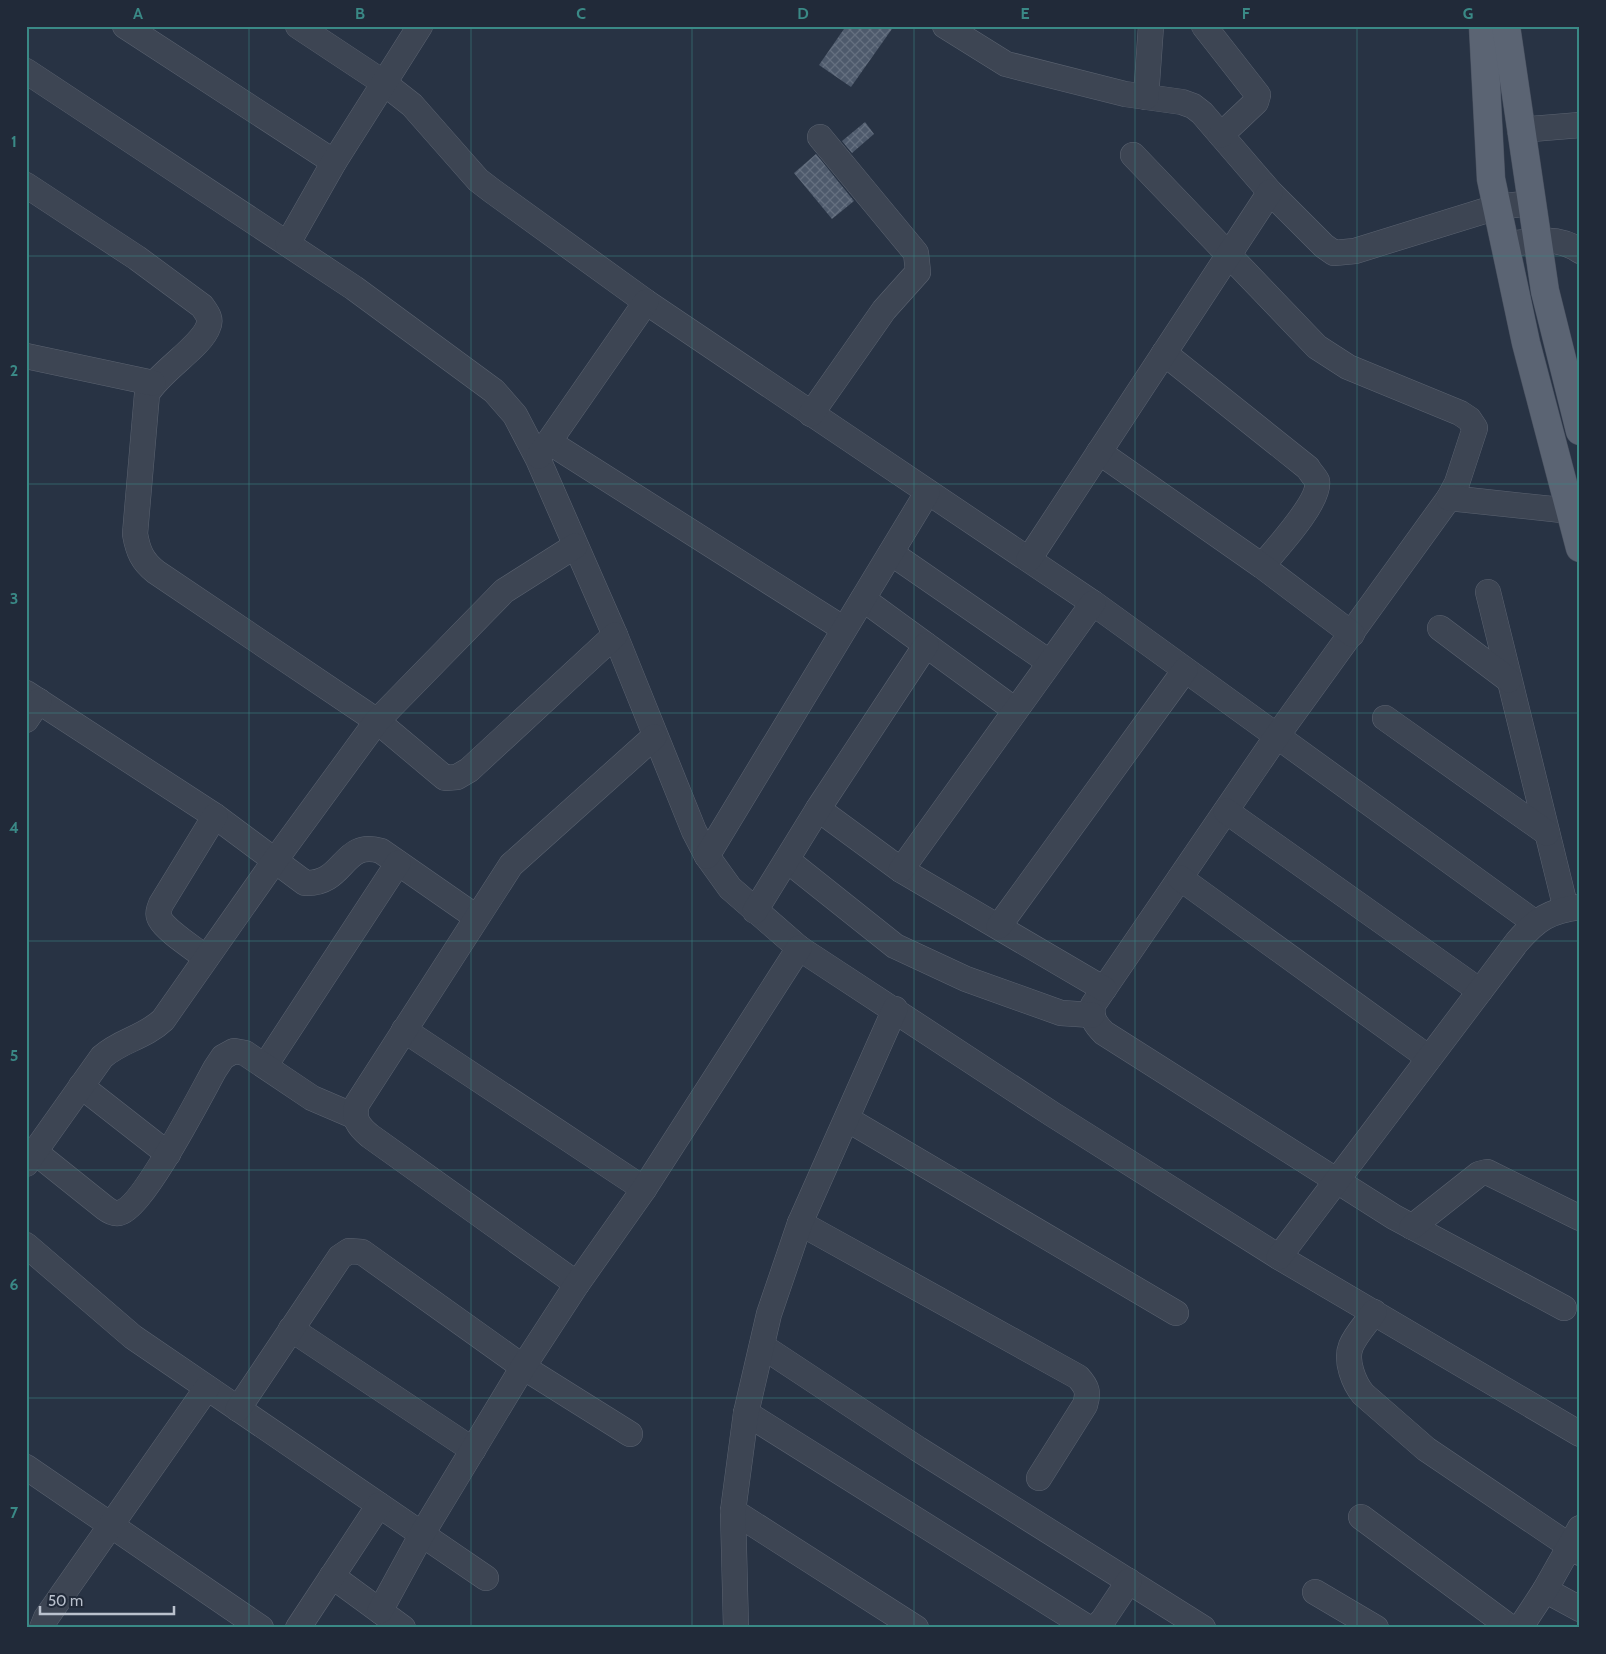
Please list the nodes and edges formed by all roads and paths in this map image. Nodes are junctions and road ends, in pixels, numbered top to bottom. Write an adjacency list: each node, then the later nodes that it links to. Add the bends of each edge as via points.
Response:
1 (125, 26): 17 (street)
2 (298, 26): 10 (street)
3 (420, 26): 10 (street)
4 (945, 26): 11 (street, via 1006,64)
5 (1151, 26): 11 (street)
6 (1204, 26): 14 (street, via 1258,95 1256,102)
7 (1484, 26): 21 (main road, via 1491,178)
8 (1506, 26): 13 (main road)
9 (26, 71): 24 (street)
10 (384, 83): 17 (street); 27 (street, via 412,105 478,180)
11 (1146, 97): 14 (street, via 1193,106)
12 (1580, 125): 13 (street)
13 (1520, 130): 20 (main road)
14 (1221, 135): 19 (street)
15 (820, 137): 31 (street, via 916,253 919,263 912,282 884,310)
16 (1133, 155): 26 (street)
17 (334, 162): 24 (street)
18 (26, 185): 30 (street, via 137,258 202,306 209,316 209,326 203,336)
19 (1270, 192): 21 (street, via 1324,246 1344,253); 26 (street)
20 (1532, 203): 21 (street); 22 (main road)
21 (1497, 207): 25 (main road)
22 (1538, 240): 23 (street); 25 (street); 32 (main road, via 1545,291)
23 (1575, 241)
24 (288, 243): 33 (street, via 494,391)
25 (1505, 245): 37 (main road, via 1526,343)
26 (1228, 256): 28 (street); 36 (street, via 1317,347 1348,367 1469,419 1475,428 1473,438)
27 (646, 302): 31 (street); 33 (street)
28 (1164, 353): 34 (street); 42 (street, via 1308,468 1316,481 1316,494 1308,508)
29 (26, 356): 30 (street)
30 (153, 383): 57 (street, via 145,405 135,534 144,562)
31 (811, 414): 35 (street)
32 (1580, 431)
33 (543, 450): 38 (street); 47 (street)
34 (1099, 452): 41 (street); 42 (street)
35 (927, 493): 40 (street); 41 (street)
36 (1449, 498): 37 (street); 48 (street)
37 (1571, 511): 39 (main road)
38 (574, 546): 49 (street); 57 (street, via 504,591)
39 (1580, 548)
40 (891, 553): 44 (street); 51 (street)
41 (1029, 559): 45 (street)
42 (1262, 566): 48 (street)
43 (1488, 592): 53 (street)
44 (863, 599): 47 (street); 50 (street)
45 (1092, 603): 51 (street); 52 (street)
46 (1440, 628): 53 (street)
47 (844, 629): 64 (street)
48 (1352, 634): 58 (street)
49 (615, 635): 57 (street, via 469,770 457,777 445,778); 59 (street)
50 (926, 645): 55 (street); 60 (street)
51 (1049, 662): 55 (street)
52 (1185, 670): 58 (street); 74 (street)
53 (1510, 680): 63 (street)
54 (30, 704): 62 (street)
55 (1015, 710): 68 (street)
56 (1385, 718): 63 (street)
57 (377, 721): 65 (street)
58 (1277, 736): 61 (street); 73 (street)
59 (654, 737): 64 (street); 72 (street, via 525,850 501,877)
60 (818, 809): 66 (street); 68 (street)
61 (1226, 810): 69 (street); 78 (street)
62 (215, 816): 65 (street); 76 (street, via 158,912 166,927)
63 (1547, 833): 70 (street)
64 (707, 856): 71 (street, via 730,888)
65 (276, 859): 67 (street, via 305,883 318,884 330,877 353,853 369,847); 76 (street)
66 (787, 860): 71 (street); 80 (street, via 895,946 966,979 1061,1013)
67 (398, 863): 72 (street); 83 (street)
68 (901, 870): 74 (street)
69 (1180, 878): 77 (street); 82 (street)
70 (1573, 908): 73 (street)
71 (756, 911): 75 (street)
72 (476, 917): 81 (street)
73 (1534, 922): 78 (street)
74 (1000, 926): 77 (street)
75 (799, 948): 79 (street); 90 (street)
76 (206, 958): 84 (street, via 163,1020 151,1031 112,1048)
77 (1104, 989): 80 (street, via 1093,1005)
78 (1480, 991): 82 (street)
79 (895, 1009): 86 (street); 95 (street, via 1052,1114)
80 (1092, 1015): 89 (street, via 1104,1033)
81 (404, 1030): 85 (street, via 357,1104); 90 (street)
82 (1429, 1058): 89 (street)
83 (265, 1066): 85 (street, via 312,1098); 87 (street, via 245,1053 234,1051 223,1057)
84 (81, 1086): 87 (street); 88 (street)
85 (354, 1116): 96 (street, via 370,1136)
86 (847, 1119): 92 (street); 99 (street)
87 (168, 1154): 88 (street, via 129,1207 120,1213 112,1213)
88 (31, 1158)
89 (1336, 1181): 93 (street); 95 (street)
90 (644, 1190): 96 (street)
91 (1580, 1218): 93 (street, via 1487,1172 1479,1174)
92 (800, 1223): 101 (street, via 768,1314); 110 (street, via 1078,1376 1086,1386 1085,1405)
93 (1412, 1227): 97 (street)
94 (27, 1248): 103 (street, via 133,1337)
95 (1279, 1256): 98 (street)
96 (577, 1284): 102 (street)
97 (1564, 1308)
98 (1374, 1312): 106 (street); 116 (street, via 1352,1345 1350,1354 1356,1386 1426,1449)
99 (1176, 1314)
100 (291, 1329): 102 (street, via 340,1257 349,1251 362,1252); 104 (street); 108 (street)
101 (762, 1346): 105 (street); 119 (street, via 918,1449)
102 (523, 1367): 107 (street); 108 (street)
103 (207, 1388): 104 (street); 114 (street)
104 (238, 1409): 111 (street)
105 (746, 1413): 112 (street); 119 (street, via 1087,1627 1096,1627 1103,1620)
106 (1577, 1425)
107 (630, 1434)
108 (473, 1450): 115 (street)
109 (26, 1467): 114 (street)
110 (1039, 1478)
111 (378, 1505): 115 (street); 117 (street)
112 (733, 1511): 128 (street); 129 (street)
113 (1361, 1517): 132 (street)
114 (111, 1525): 124 (street); 125 (street)
115 (422, 1534): 118 (street); 123 (street)
116 (1576, 1542): 120 (street)
117 (332, 1576): 123 (street); 126 (street)
118 (486, 1578)
119 (1129, 1581): 130 (street)
120 (1545, 1590): 122 (street); 133 (street)
121 (1315, 1592): 131 (street)
122 (1580, 1609)
123 (380, 1611): 127 (street)
124 (42, 1628)
125 (261, 1628)
126 (298, 1628)
127 (403, 1628)
128 (736, 1628)
129 (916, 1628)
130 (1203, 1628)
131 (1376, 1628)
132 (1511, 1628)
133 (1520, 1628)

